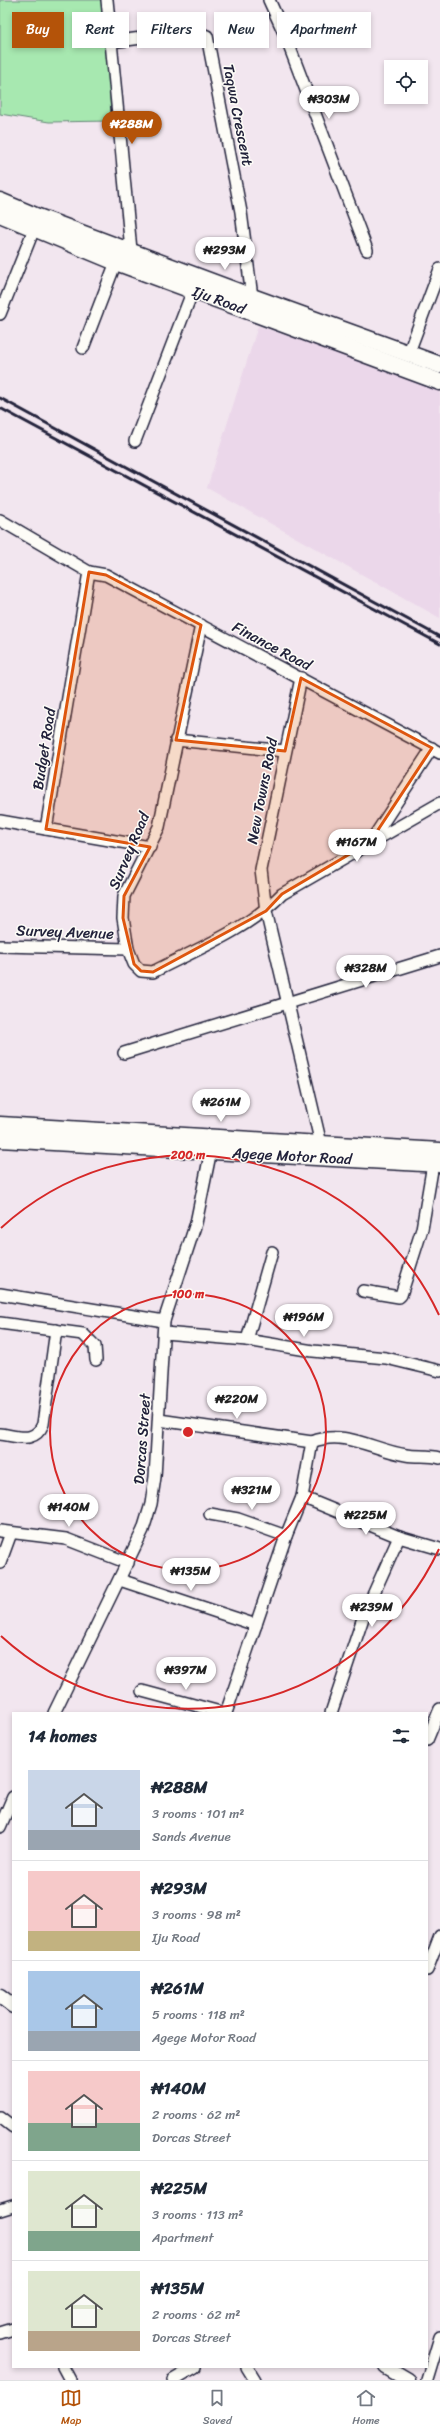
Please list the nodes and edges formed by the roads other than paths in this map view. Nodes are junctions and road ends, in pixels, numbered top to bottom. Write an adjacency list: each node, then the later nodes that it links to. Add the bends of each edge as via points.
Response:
1 (107, 0): 3 (street)
2 (269, 0): 10 (street, via 285,35)
3 (108, 12)
4 (129, 40): 14 (street, Taqwa Crescent, via 195,31 207,36 241,212)
5 (112, 48): 9 (street)
6 (0, 200): 9 (main road, Iju Road, via 38,217)
7 (0, 214): 8 (main road, Iju Road)
8 (34, 229): 11 (main road, Iju Road); 15 (street)
9 (131, 250): 14 (main road, Iju Road)
10 (367, 250)
11 (116, 262): 13 (main road, Iju Road); 16 (street)
12 (440, 269): 17 (street)
13 (193, 290): 19 (main road, Iju Road); 20 (street)
14 (252, 297): 17 (main road, Iju Road)
15 (0, 314)
16 (83, 348)
17 (409, 352): 18 (main road, Iju Road)
18 (440, 365)
19 (440, 382)
20 (135, 441)
21 (0, 520): 22 (street, Finance Road)
22 (89, 572): 23 (street, Finance Road, via 106,575); 30 (street, Budget Road)
23 (201, 625): 24 (street, Finance Road); 25 (street, Survey Road)
24 (301, 678): 26 (street, Finance Road); 27 (street, New Towns Road)
25 (176, 740): 27 (street); 32 (street, Survey Road, via 159,827)
26 (436, 750): 31 (street)
27 (285, 751): 33 (street, New Towns Road, via 261,870)
28 (440, 803): 31 (street)
29 (0, 821): 30 (street)
30 (46, 828): 32 (street)
31 (370, 842): 33 (street, via 282,894)
32 (150, 847): 35 (street, Survey Road, via 124,896 123,918)
33 (266, 911): 35 (street, Survey Road, via 153,972 141,971 134,964); 37 (street, New Towns Road)
34 (0, 946): 35 (street, Survey Avenue)
35 (128, 949)
36 (440, 956): 37 (street)
37 (286, 1001): 38 (street); 42 (street, New Towns Road)
38 (124, 1053)
39 (0, 1125): 41 (main road, Agege Motor Road)
40 (0, 1139): 41 (main road, Agege Motor Road)
41 (212, 1144): 42 (main road, Agege Motor Road); 43 (main road, Agege Motor Road); 48 (street, Dorcas Street, via 196,1223)
42 (321, 1144): 43 (main road, Agege Motor Road)
43 (438, 1160): 45 (street, via 422,1229 401,1295 399,1297)
44 (272, 1252): 50 (street)
45 (362, 1291)
46 (0, 1294): 48 (street)
47 (0, 1323): 49 (street)
48 (164, 1327): 50 (street); 53 (street, Dorcas Street)
49 (56, 1330): 51 (street, via 83,1334 90,1339 95,1346); 54 (street, via 43,1424 39,1433 31,1437)
50 (247, 1340): 52 (street, via 313,1351 386,1358)
51 (96, 1360)
52 (440, 1370)
53 (159, 1420): 55 (street); 64 (street, Dorcas Street, via 151,1504 144,1530)
54 (0, 1434)
55 (312, 1442): 56 (street, via 333,1436 406,1455); 57 (street)
56 (440, 1458)
57 (302, 1498): 60 (street); 61 (street)
58 (210, 1514): 60 (street, via 238,1519)
59 (5, 1532): 63 (street); 64 (street, via 66,1539)
60 (286, 1536): 66 (street)
61 (399, 1537): 62 (street); 72 (street, via 364,1615)
62 (440, 1550)
63 (0, 1563)
64 (128, 1563): 65 (street, Dorcas Street)
65 (120, 1580): 66 (street); 69 (street, Dorcas Street)
66 (256, 1625): 71 (street)
67 (142, 1691): 70 (street)
68 (440, 1709): 73 (street)
69 (54, 1712)
70 (221, 1712)
71 (225, 1712)
72 (331, 1712)
73 (428, 1738)
74 (12, 1799): 75 (street)
75 (0, 1827)
76 (440, 1936): 77 (street)
77 (428, 1967)
78 (0, 1996): 79 (street)
79 (12, 2005)
80 (0, 2117): 81 (street)
81 (12, 2126)
82 (12, 2206): 83 (street)
83 (0, 2210)
84 (12, 2329): 85 (street)
85 (0, 2333)
86 (440, 2337): 95 (street)
87 (64, 2368): 91 (street)
88 (193, 2368): 92 (street)
89 (248, 2368): 93 (street)
90 (388, 2368): 94 (street)
91 (70, 2380)
92 (173, 2380)
93 (255, 2380)
94 (408, 2380)
95 (427, 2380)

